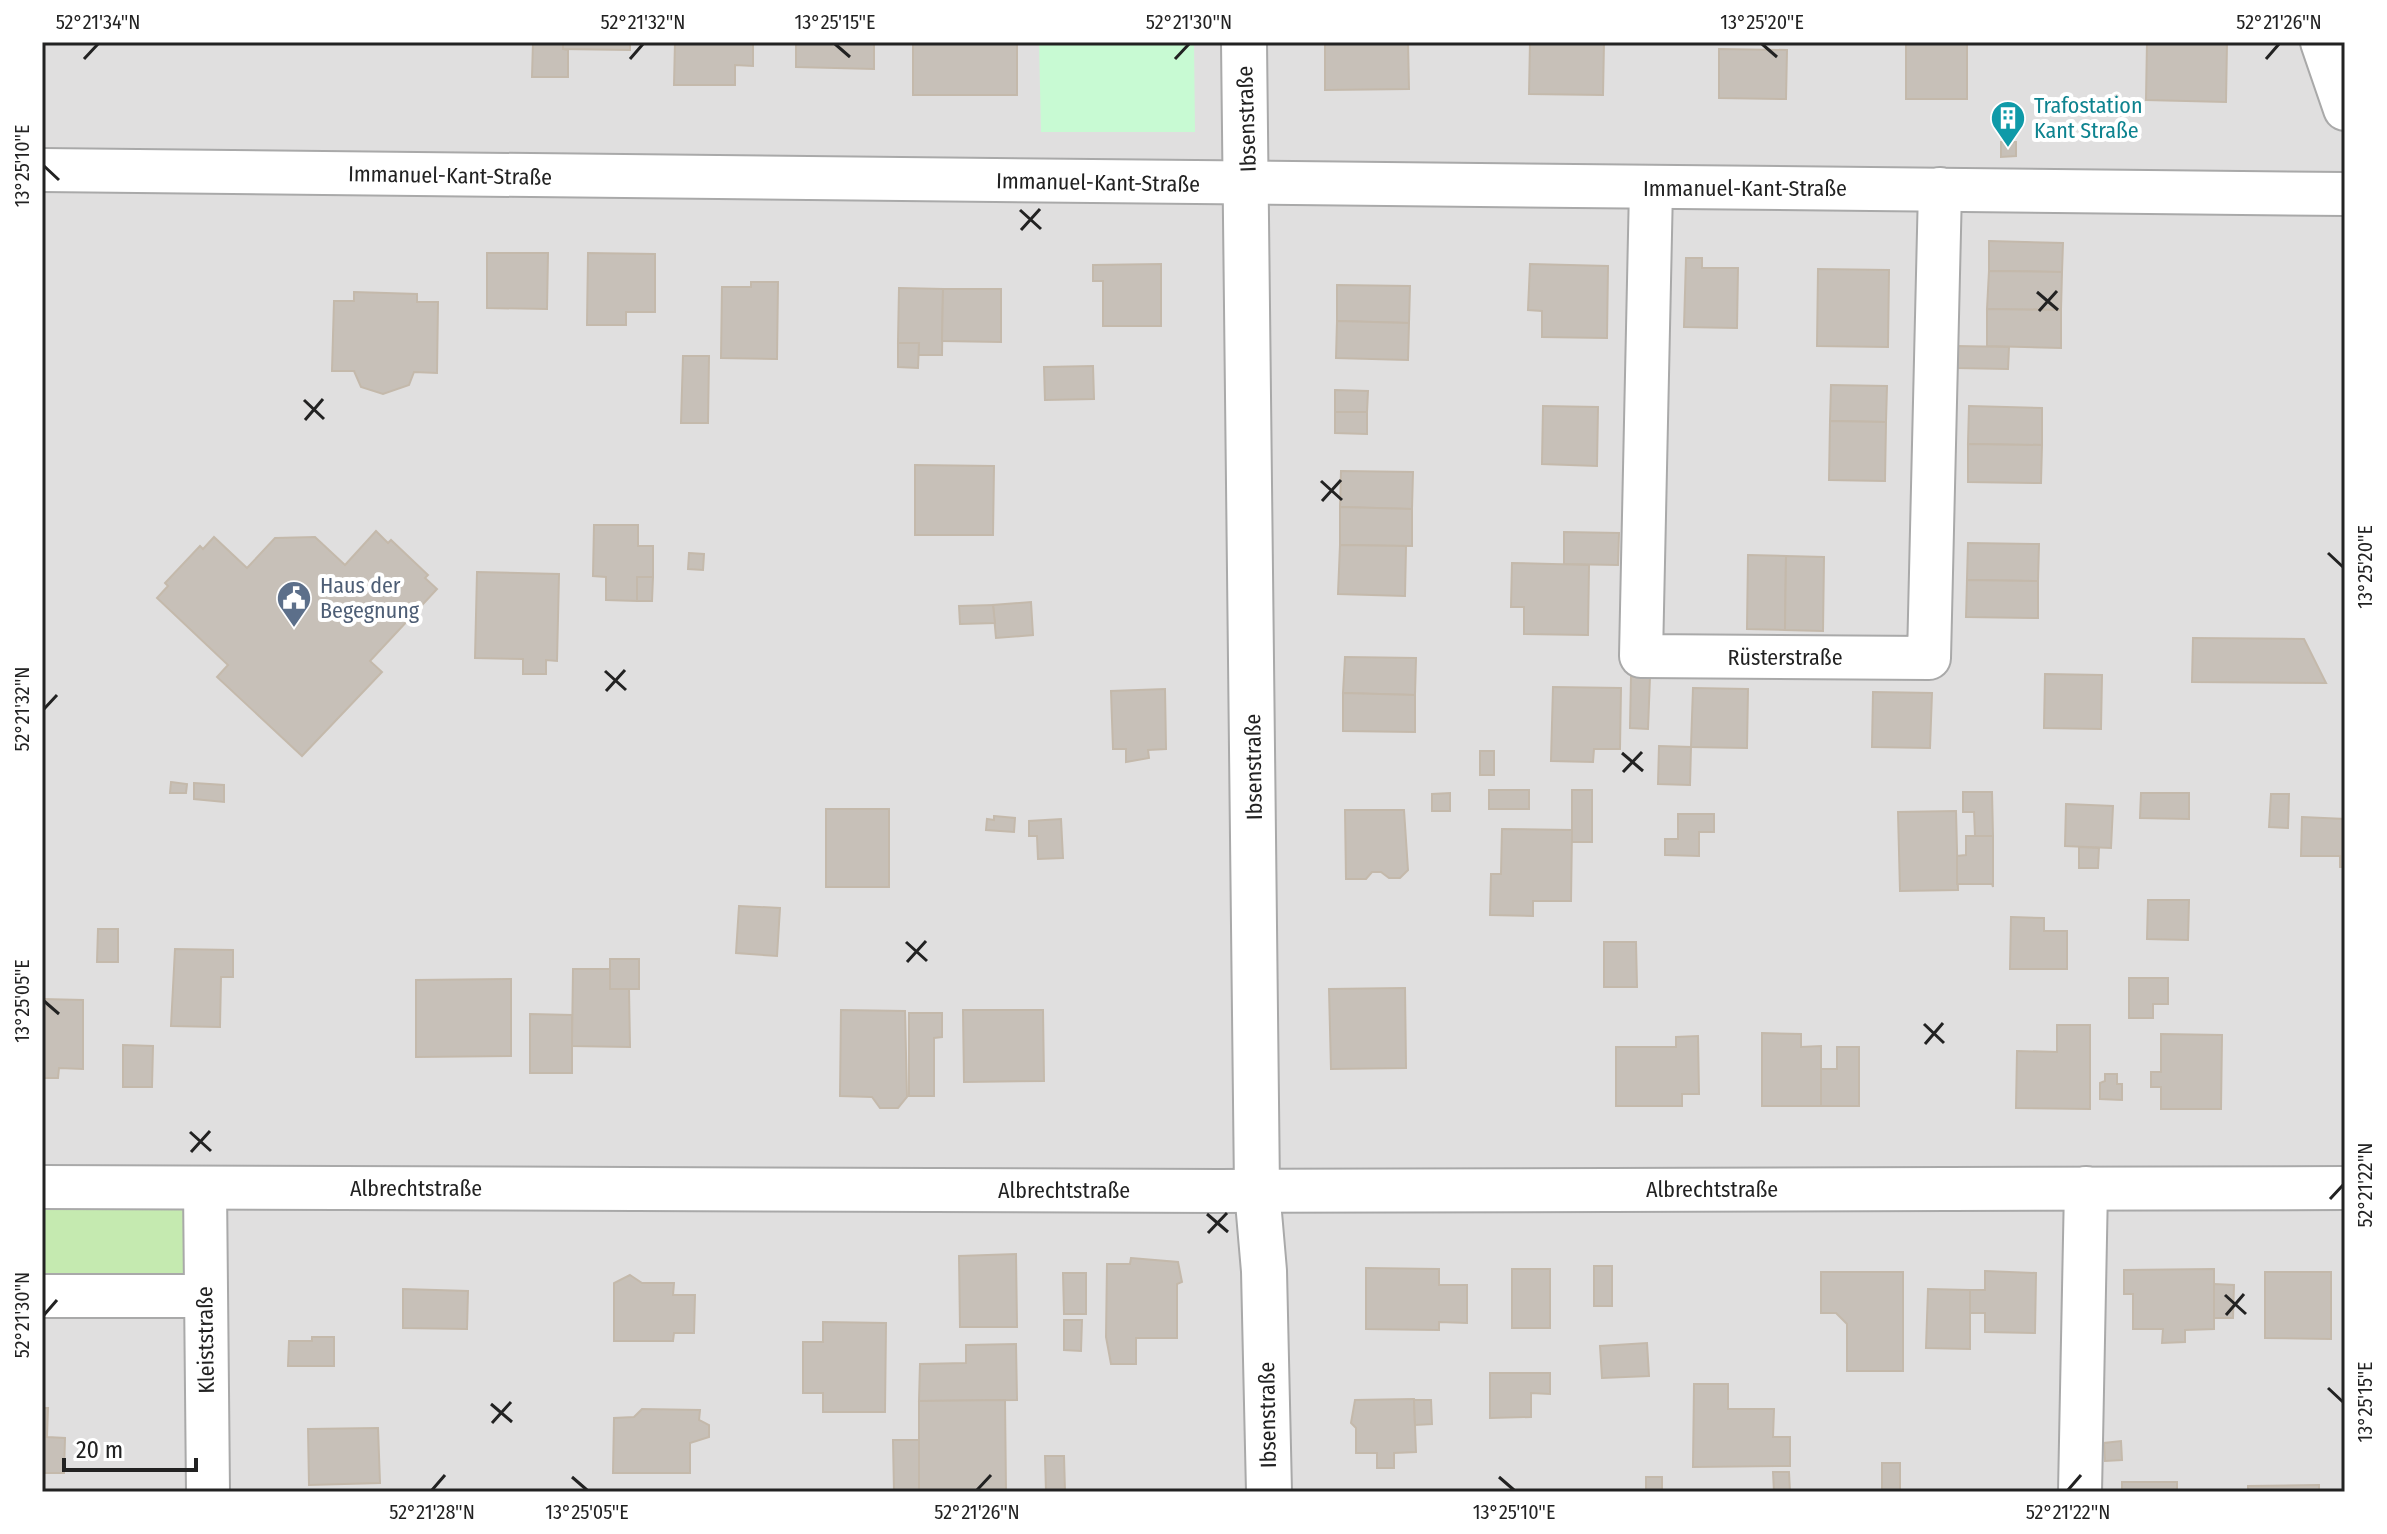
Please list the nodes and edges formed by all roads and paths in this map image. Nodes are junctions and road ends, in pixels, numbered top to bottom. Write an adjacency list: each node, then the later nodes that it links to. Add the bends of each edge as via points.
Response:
1 (1244, 42): 5 (street, Ibsenstraße)
2 (2322, 42): 3 (street)
3 (2345, 109)
4 (42, 170): 5 (street, Immanuel-Kant-Straße)
5 (1248, 183): 6 (street, Immanuel-Kant-Straße); 13 (street, Ibsenstraße)
6 (1651, 188): 7 (street, Immanuel-Kant-Straße); 7 (street, Rüsterstraße, via 1641,656 1929,658)
7 (1940, 189): 8 (street, Immanuel-Kant-Straße)
8 (2345, 194)
9 (42, 1187): 10 (street, Albrechtstraße)
10 (205, 1188): 13 (street, Albrechtstraße); 15 (street, Kleiststraße)
11 (2086, 1188): 12 (street, Albrechtstraße); 13 (street, Albrechtstraße); 18 (street)
12 (2345, 1188)
13 (1257, 1190): 17 (street, Ibsenstraße)
14 (42, 1296): 15 (street)
15 (204, 1296): 16 (street, Kleiststraße)
16 (208, 1492)
17 (1269, 1492)
18 (2080, 1492)

